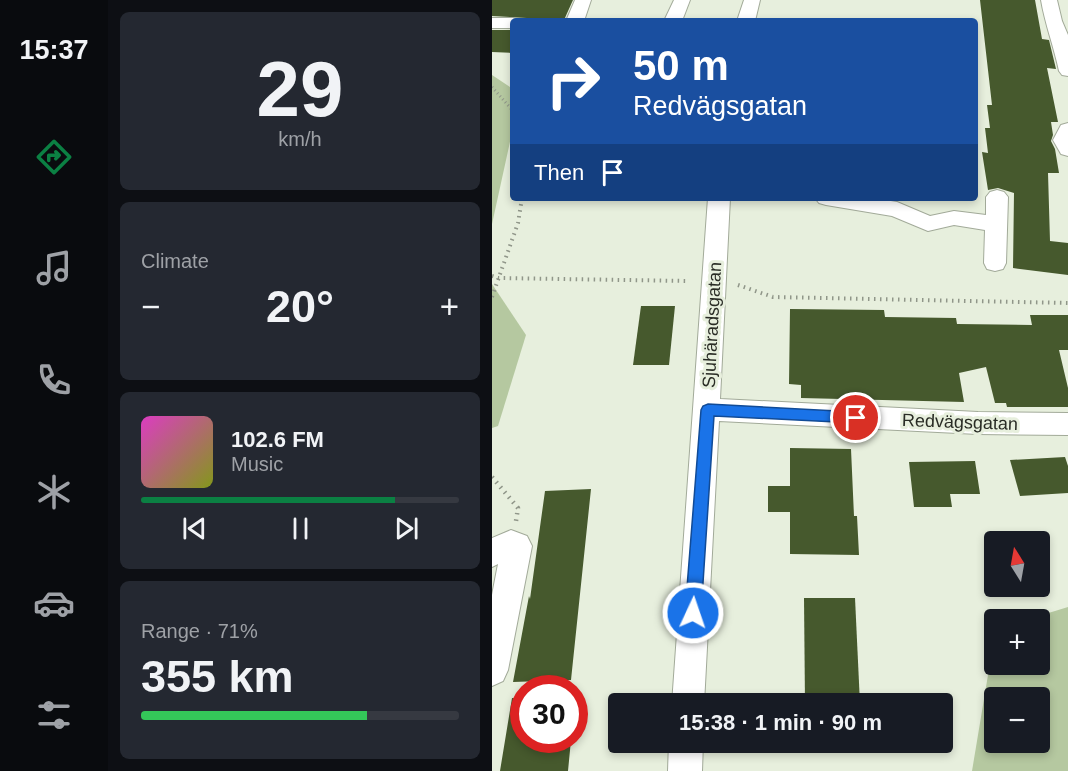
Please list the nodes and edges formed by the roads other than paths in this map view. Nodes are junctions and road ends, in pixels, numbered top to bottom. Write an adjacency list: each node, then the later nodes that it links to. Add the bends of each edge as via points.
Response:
1 (584, 0): 5 (street)
2 (682, 0): 6 (street)
3 (752, 0): 7 (street)
4 (1049, 0): 10 (street)
5 (576, 18)
6 (674, 18)
7 (747, 18)
8 (492, 23): 9 (street)
9 (510, 23)
10 (1068, 71)
11 (1068, 129): 12 (street, via 1064,140)
12 (1068, 150)
13 (997, 197): 16 (street)
14 (718, 201): 18 (street, Sjuhäradsgatan)
15 (845, 201): 16 (street, via 897,209 928,224 954,218)
16 (996, 224): 17 (street)
17 (995, 263)
18 (708, 410): 19 (street, Redvägsgatan, via 920,422); 22 (street, Sjuhäradsgatan)
19 (1068, 424)
20 (502, 548): 21 (street, via 517,546)
21 (492, 670)
22 (689, 693)
23 (686, 753): 24 (street)
24 (685, 771)

